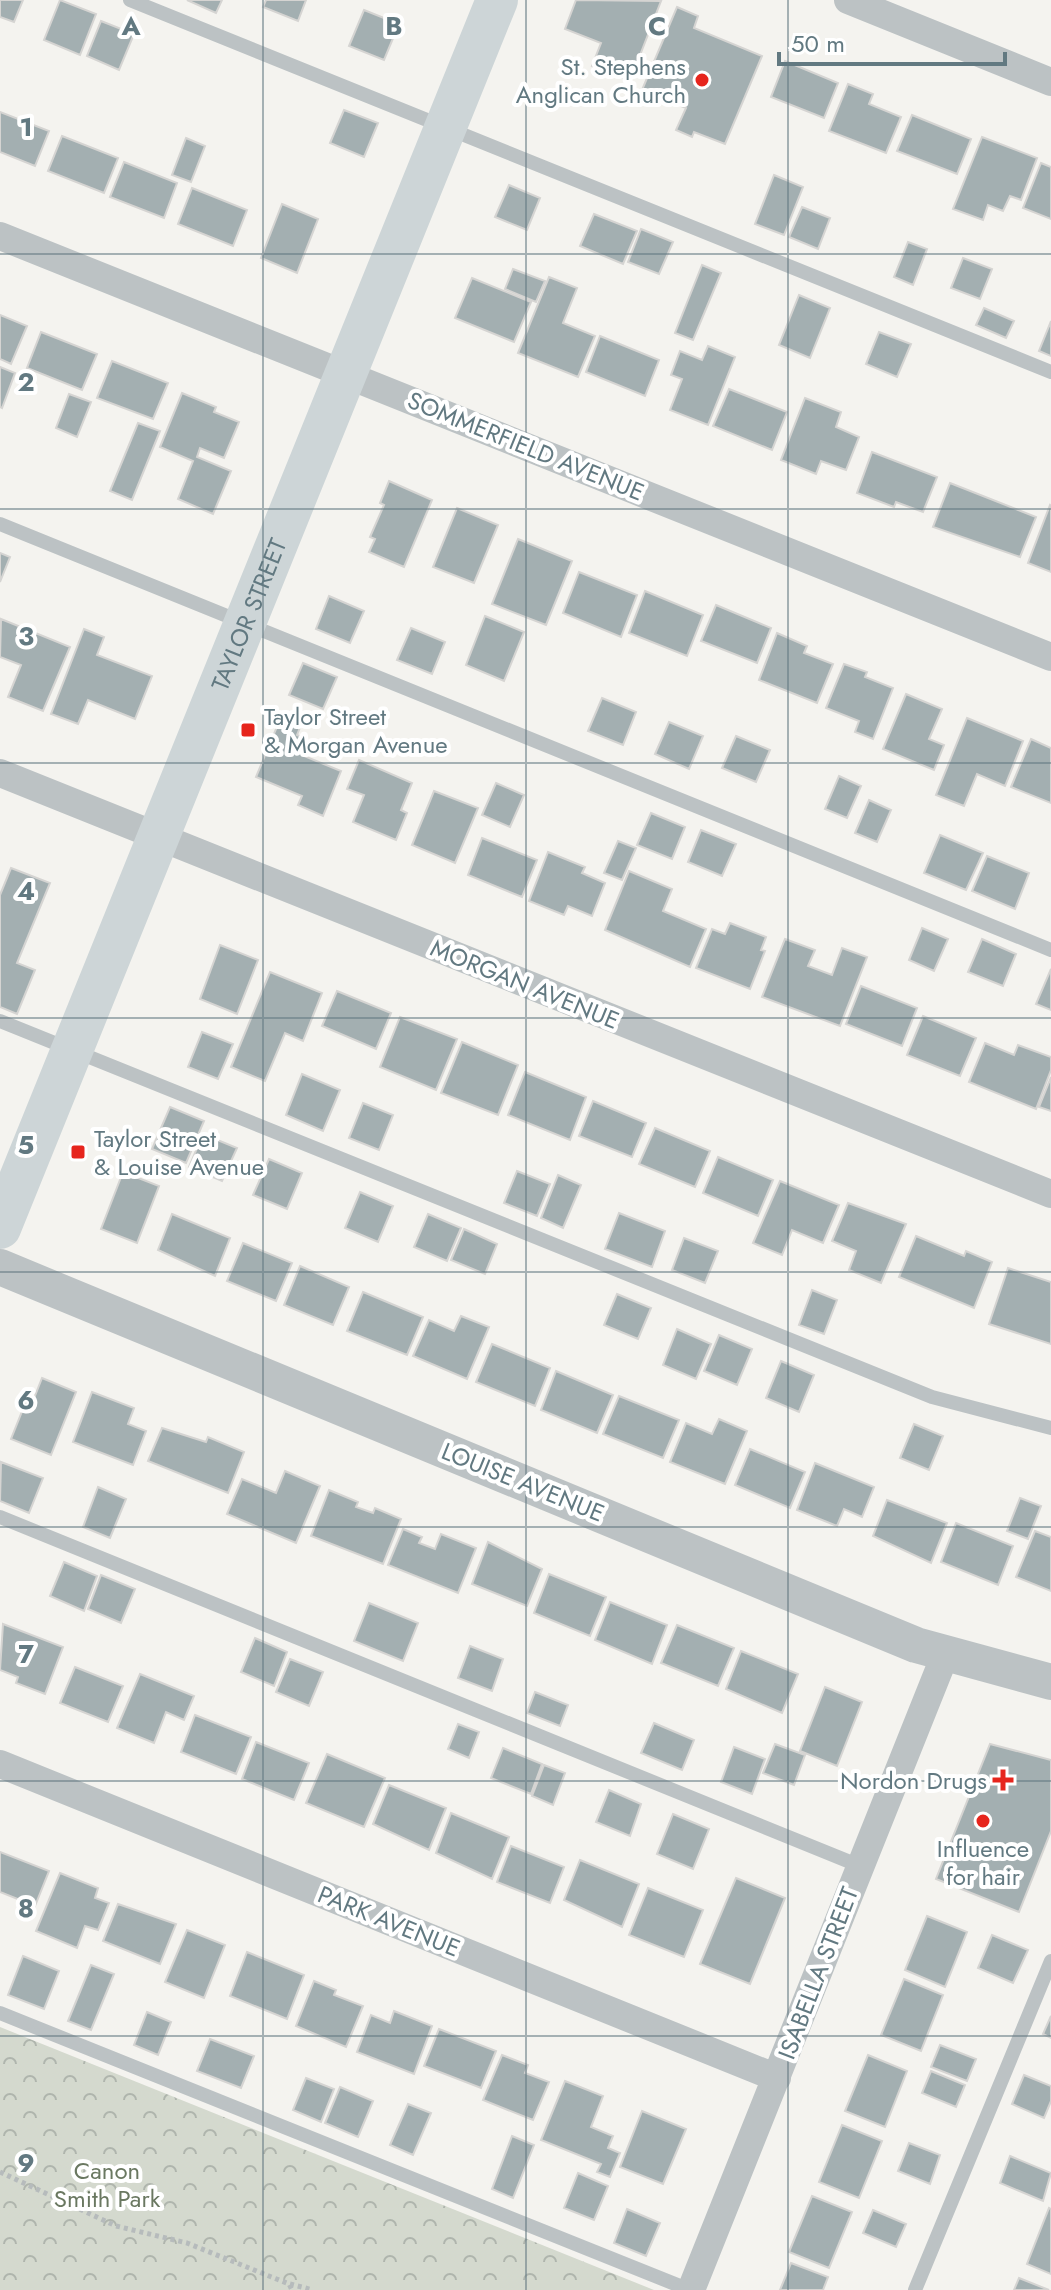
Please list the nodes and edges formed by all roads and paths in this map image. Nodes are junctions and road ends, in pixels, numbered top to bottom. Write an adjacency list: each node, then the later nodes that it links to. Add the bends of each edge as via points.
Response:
1 (130, 0): 5 (lane)
2 (497, 0): 5 (main road, TAYLOR STREET)
3 (848, 0): 4 (street)
4 (1051, 82)
5 (446, 126): 7 (lane); 8 (main road, TAYLOR STREET)
6 (0, 236): 8 (street, SOMMERFIELD AVENUE)
7 (1051, 372)
8 (344, 374): 10 (main road, TAYLOR STREET); 11 (street, SOMMERFIELD AVENUE)
9 (0, 524): 10 (lane)
10 (245, 623): 13 (main road, TAYLOR STREET); 14 (lane)
11 (1051, 657)
12 (0, 773): 13 (street, MORGAN AVENUE)
13 (158, 837): 16 (main road, TAYLOR STREET); 17 (street, MORGAN AVENUE)
14 (1051, 950)
15 (0, 1021): 16 (lane)
16 (72, 1051): 18 (main road, TAYLOR STREET); 20 (lane, via 932,1397)
17 (1051, 1194)
18 (0, 1228)
19 (0, 1267): 22 (street, LOUISE AVENUE)
20 (1051, 1428)
21 (0, 1517): 25 (lane)
22 (945, 1655): 23 (street, LOUISE AVENUE); 25 (street, ISABELLA STREET)
23 (1051, 1682)
24 (0, 1764): 28 (street, PARK AVENUE)
25 (860, 1866): 28 (street, ISABELLA STREET)
26 (1051, 1961): 33 (lane)
27 (0, 2013): 32 (lane)
28 (777, 2078): 32 (street, ISABELLA STREET)
29 (0, 2172): 30 (path, via 116,2226 187,2243)
30 (290, 2287): 31 (path)
31 (313, 2290)
32 (690, 2290)
33 (915, 2290)

